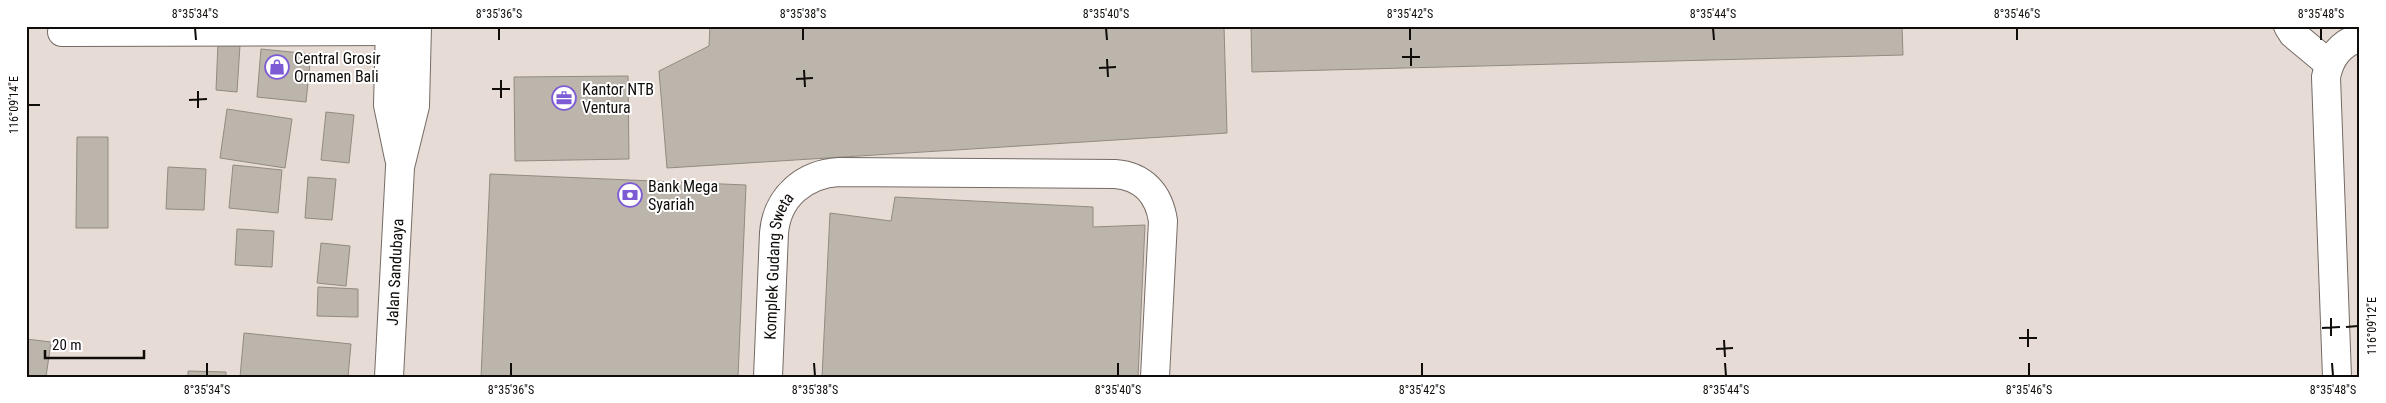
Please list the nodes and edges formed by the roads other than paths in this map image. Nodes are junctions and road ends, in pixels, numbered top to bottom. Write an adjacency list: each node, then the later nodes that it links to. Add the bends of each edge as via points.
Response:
1 (417, 26): 7 (main road, Jalan Sandubaya, via 415,106)
2 (2288, 26): 6 (main road)
3 (390, 28): 4 (main road); 7 (main road, Jalan Sandubaya, via 388,105)
4 (62, 32)
5 (2360, 37): 6 (main road, via 2341,47)
6 (2329, 64): 11 (main road, via 2326,84)
7 (400, 167): 8 (main road, Jalan Sandubaya)
8 (389, 377)
9 (768, 377): 10 (main road, Komplek Gudang Sweta, via 775,223 791,192 803,182 821,174 839,172 1115,174 1139,180 1156,197 1163,221)
10 (1155, 377)
11 (2337, 377)

